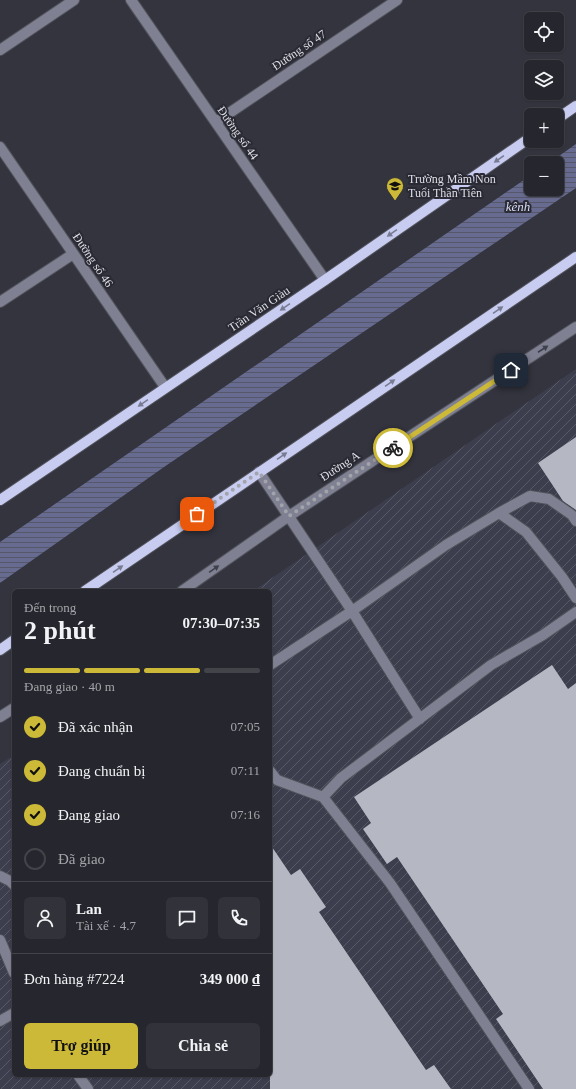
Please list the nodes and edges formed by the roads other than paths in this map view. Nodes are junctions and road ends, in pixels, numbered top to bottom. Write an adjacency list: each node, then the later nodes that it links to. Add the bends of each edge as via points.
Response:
1 (74, 0): 4 (street)
2 (131, 0): 7 (street, Đường số 44)
3 (397, 0): 7 (street, Đường số 47)
4 (0, 50)
5 (576, 106): 6 (main road)
6 (564, 114)
7 (216, 122): 12 (street, Đường số 44)
8 (524, 141): 12 (main road, Trần Văn Giàu, one-way to 12)
9 (0, 147): 10 (street, Đường số 46)
10 (73, 254): 13 (street); 15 (street, Đường số 46)
11 (576, 257): 16 (main road, one-way to 11)
12 (325, 280): 15 (main road, Trần Văn Giàu, one-way to 15)
13 (0, 302)
14 (576, 327): 19 (street, Đường A, one-way to 14)
15 (165, 388): 17 (main road, Trần Văn Giàu, one-way to 17)
16 (259, 472): 19 (street); 21 (main road, one-way to 16)
17 (0, 500)
18 (499, 513): 20 (street, via 530,496 549,499 572,515); 23 (street, via 526,532 562,576); 24 (street, via 446,545)
19 (289, 516): 22 (street, Đường A, one-way to 19); 24 (street)
20 (576, 522)
21 (88, 589)
22 (185, 589)
23 (576, 598)
24 (352, 611): 28 (street); 31 (street)
25 (576, 612): 31 (street, via 543,635 491,665)
26 (12, 641): 27 (main road)
27 (0, 650)
28 (272, 664)
29 (12, 709): 30 (street)
30 (0, 717)
31 (420, 720): 33 (street, via 341,778)
32 (272, 774): 33 (street, via 277,780)
33 (323, 797): 42 (street, via 390,883)
34 (0, 876): 35 (street)
35 (12, 883)
36 (0, 940): 37 (street)
37 (12, 967)
38 (12, 1014): 39 (street)
39 (0, 1021)
40 (79, 1077): 41 (street)
41 (88, 1089)
42 (530, 1089)

